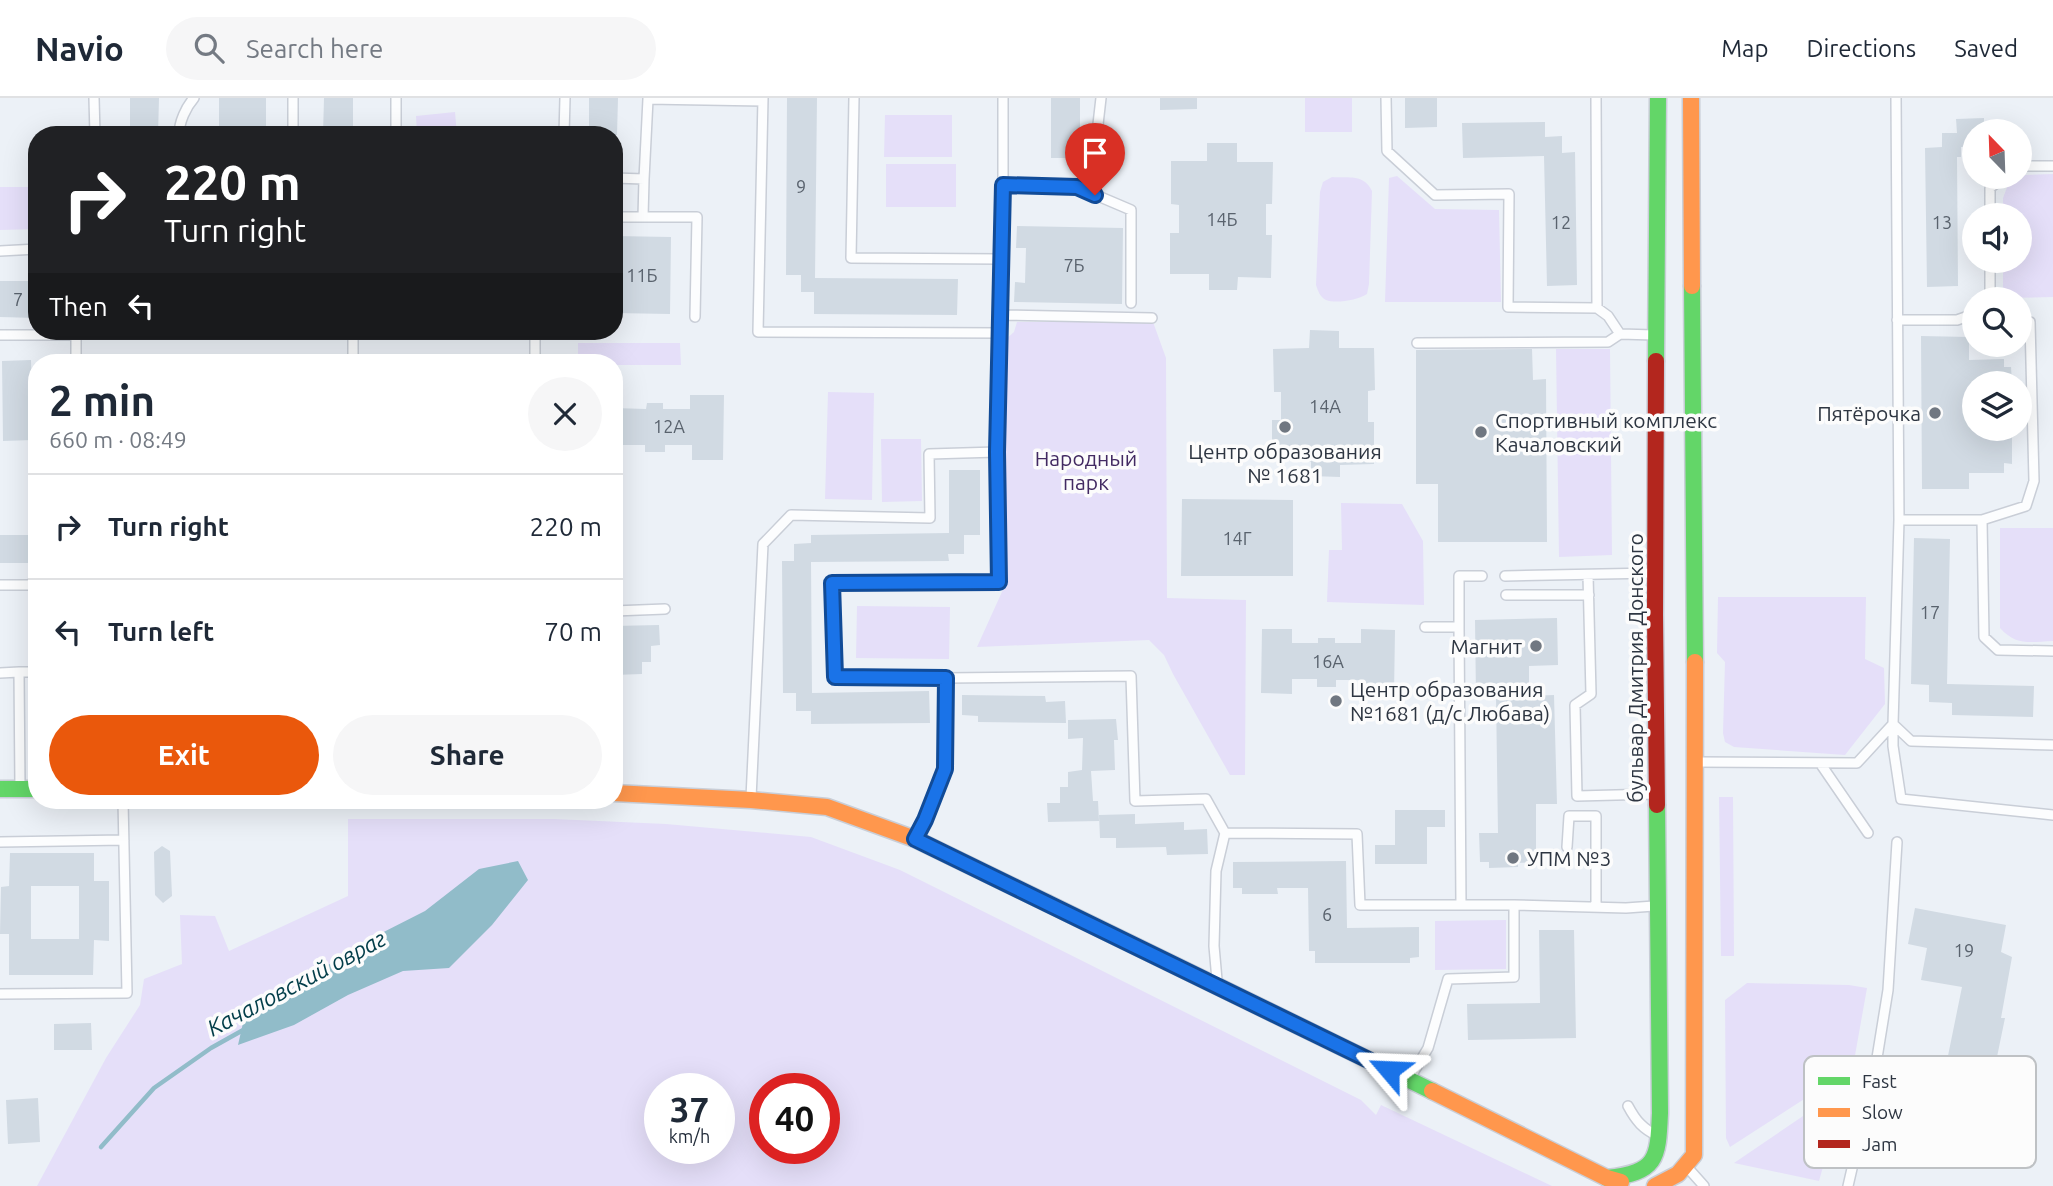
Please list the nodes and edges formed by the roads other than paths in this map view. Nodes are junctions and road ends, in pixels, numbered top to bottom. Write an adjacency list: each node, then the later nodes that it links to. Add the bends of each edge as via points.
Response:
1 (93, 98): 16 (lane)
2 (194, 98): 17 (lane)
3 (293, 98): 18 (lane)
4 (396, 98): 19 (lane)
5 (565, 98): 20 (lane)
6 (855, 98): 31 (lane, via 851,258)
7 (1003, 98): 25 (lane)
8 (1101, 98): 26 (lane, via 1093,168)
9 (1386, 98): 33 (lane, via 1387,151 1435,195 1509,194 1508,306)
10 (1596, 98): 33 (lane)
11 (1658, 98): 44 (street, бульвар Дмитрия Донского)
12 (1691, 98): 70 (street)
13 (1896, 98): 38 (lane)
14 (648, 99): 15 (lane); 24 (lane)
15 (763, 100): 39 (lane, via 758,332)
16 (95, 126)
17 (180, 126)
18 (293, 126)
19 (396, 126)
20 (564, 126)
21 (2032, 166): 22 (lane)
22 (2053, 166)
23 (623, 178): 24 (lane)
24 (644, 178): 28 (lane)
25 (1003, 185): 26 (lane); 31 (lane)
26 (1077, 187): 32 (lane, via 1131,210)
27 (623, 217): 28 (lane)
28 (643, 217): 35 (lane, via 697,217)
29 (28, 250): 30 (lane)
30 (0, 251)
31 (1001, 260): 34 (lane)
32 (1131, 303)
33 (1597, 308): 42 (lane)
34 (1000, 315): 36 (lane); 40 (lane)
35 (695, 317)
36 (1152, 318)
37 (1962, 318): 38 (lane)
38 (1897, 320): 49 (lane)
39 (948, 333): 40 (lane); 46 (lane)
40 (1000, 333): 48 (lane)
41 (28, 334): 43 (lane)
42 (1620, 334): 44 (lane); 45 (lane, via 1608,342)
43 (0, 335)
44 (1656, 335): 51 (street, бульвар Дмитрия Донского)
45 (1417, 342)
46 (948, 346)
47 (2031, 357): 50 (lane, via 2034,481 2026,506)
48 (997, 452): 67 (lane, via 999,582 832,583 835,677); 76 (lane, via 929,454 930,518 790,515 763,544)
49 (1899, 520): 50 (lane); 68 (lane)
50 (1982, 520): 63 (lane, via 1984,637 1998,650)
51 (1656, 573): 52 (lane); 75 (street, бульвар Дмитрия Донского)
52 (1588, 575): 54 (lane); 58 (lane)
53 (1482, 576): 62 (lane, via 1459,576)
54 (1506, 576)
55 (0, 585): 56 (lane)
56 (28, 585)
57 (1506, 595): 58 (lane)
58 (1589, 595): 75 (lane, via 1591,694 1575,705 1577,796)
59 (665, 609): 60 (lane)
60 (623, 611)
61 (1425, 626): 62 (lane)
62 (1459, 627): 86 (lane)
63 (2053, 650)
64 (28, 672): 66 (lane)
65 (0, 673): 66 (lane)
66 (19, 673): 73 (lane)
67 (946, 678): 80 (lane, via 1131,676 1135,801 1206,799); 81 (lane, via 945,769)
68 (1893, 724): 69 (lane, via 1911,741); 71 (lane, via 1857,763); 78 (lane, via 1901,799)
69 (2053, 744)
70 (1696, 762): 71 (lane); 96 (street, via 1694,1155)
71 (1820, 763): 79 (lane)
72 (0, 789): 73 (street)
73 (28, 789)
74 (623, 793): 76 (street)
75 (1657, 794): 88 (street, бульвар Дмитрия Донского)
76 (751, 800): 81 (street, via 827,807)
77 (124, 809): 82 (lane)
78 (2053, 815)
79 (1868, 832)
80 (1225, 833): 86 (lane, via 1357,834 1360,905); 90 (lane, via 1216,871)
81 (915, 839): 90 (street)
82 (124, 840): 83 (lane); 91 (lane, via 127,993)
83 (0, 842)
84 (1897, 842): 92 (lane, via 1888,990)
85 (1567, 847): 89 (lane, via 1569,816 1596,816)
86 (1461, 905): 87 (lane)
87 (1514, 905): 89 (lane); 93 (lane, via 1514,977 1448,979 1428,1048)
88 (1658, 905): 89 (lane); 95 (street, бульвар Дмитрия Донского, via 1660,1113)
89 (1596, 906)
90 (1217, 985): 93 (street)
91 (0, 994)
92 (1877, 1056)
93 (1409, 1080): 98 (street)
94 (1628, 1106): 95 (lane, via 1646,1131)
95 (1669, 1144): 96 (street); 98 (street, via 1659,1148 1653,1163 1629,1176)
96 (1687, 1167): 100 (street, via 1669,1182); 101 (lane)
97 (1852, 1168): 102 (lane)
98 (1607, 1178): 99 (street)
99 (1631, 1186)
100 (1655, 1186)
101 (1704, 1186)
102 (1848, 1186)

